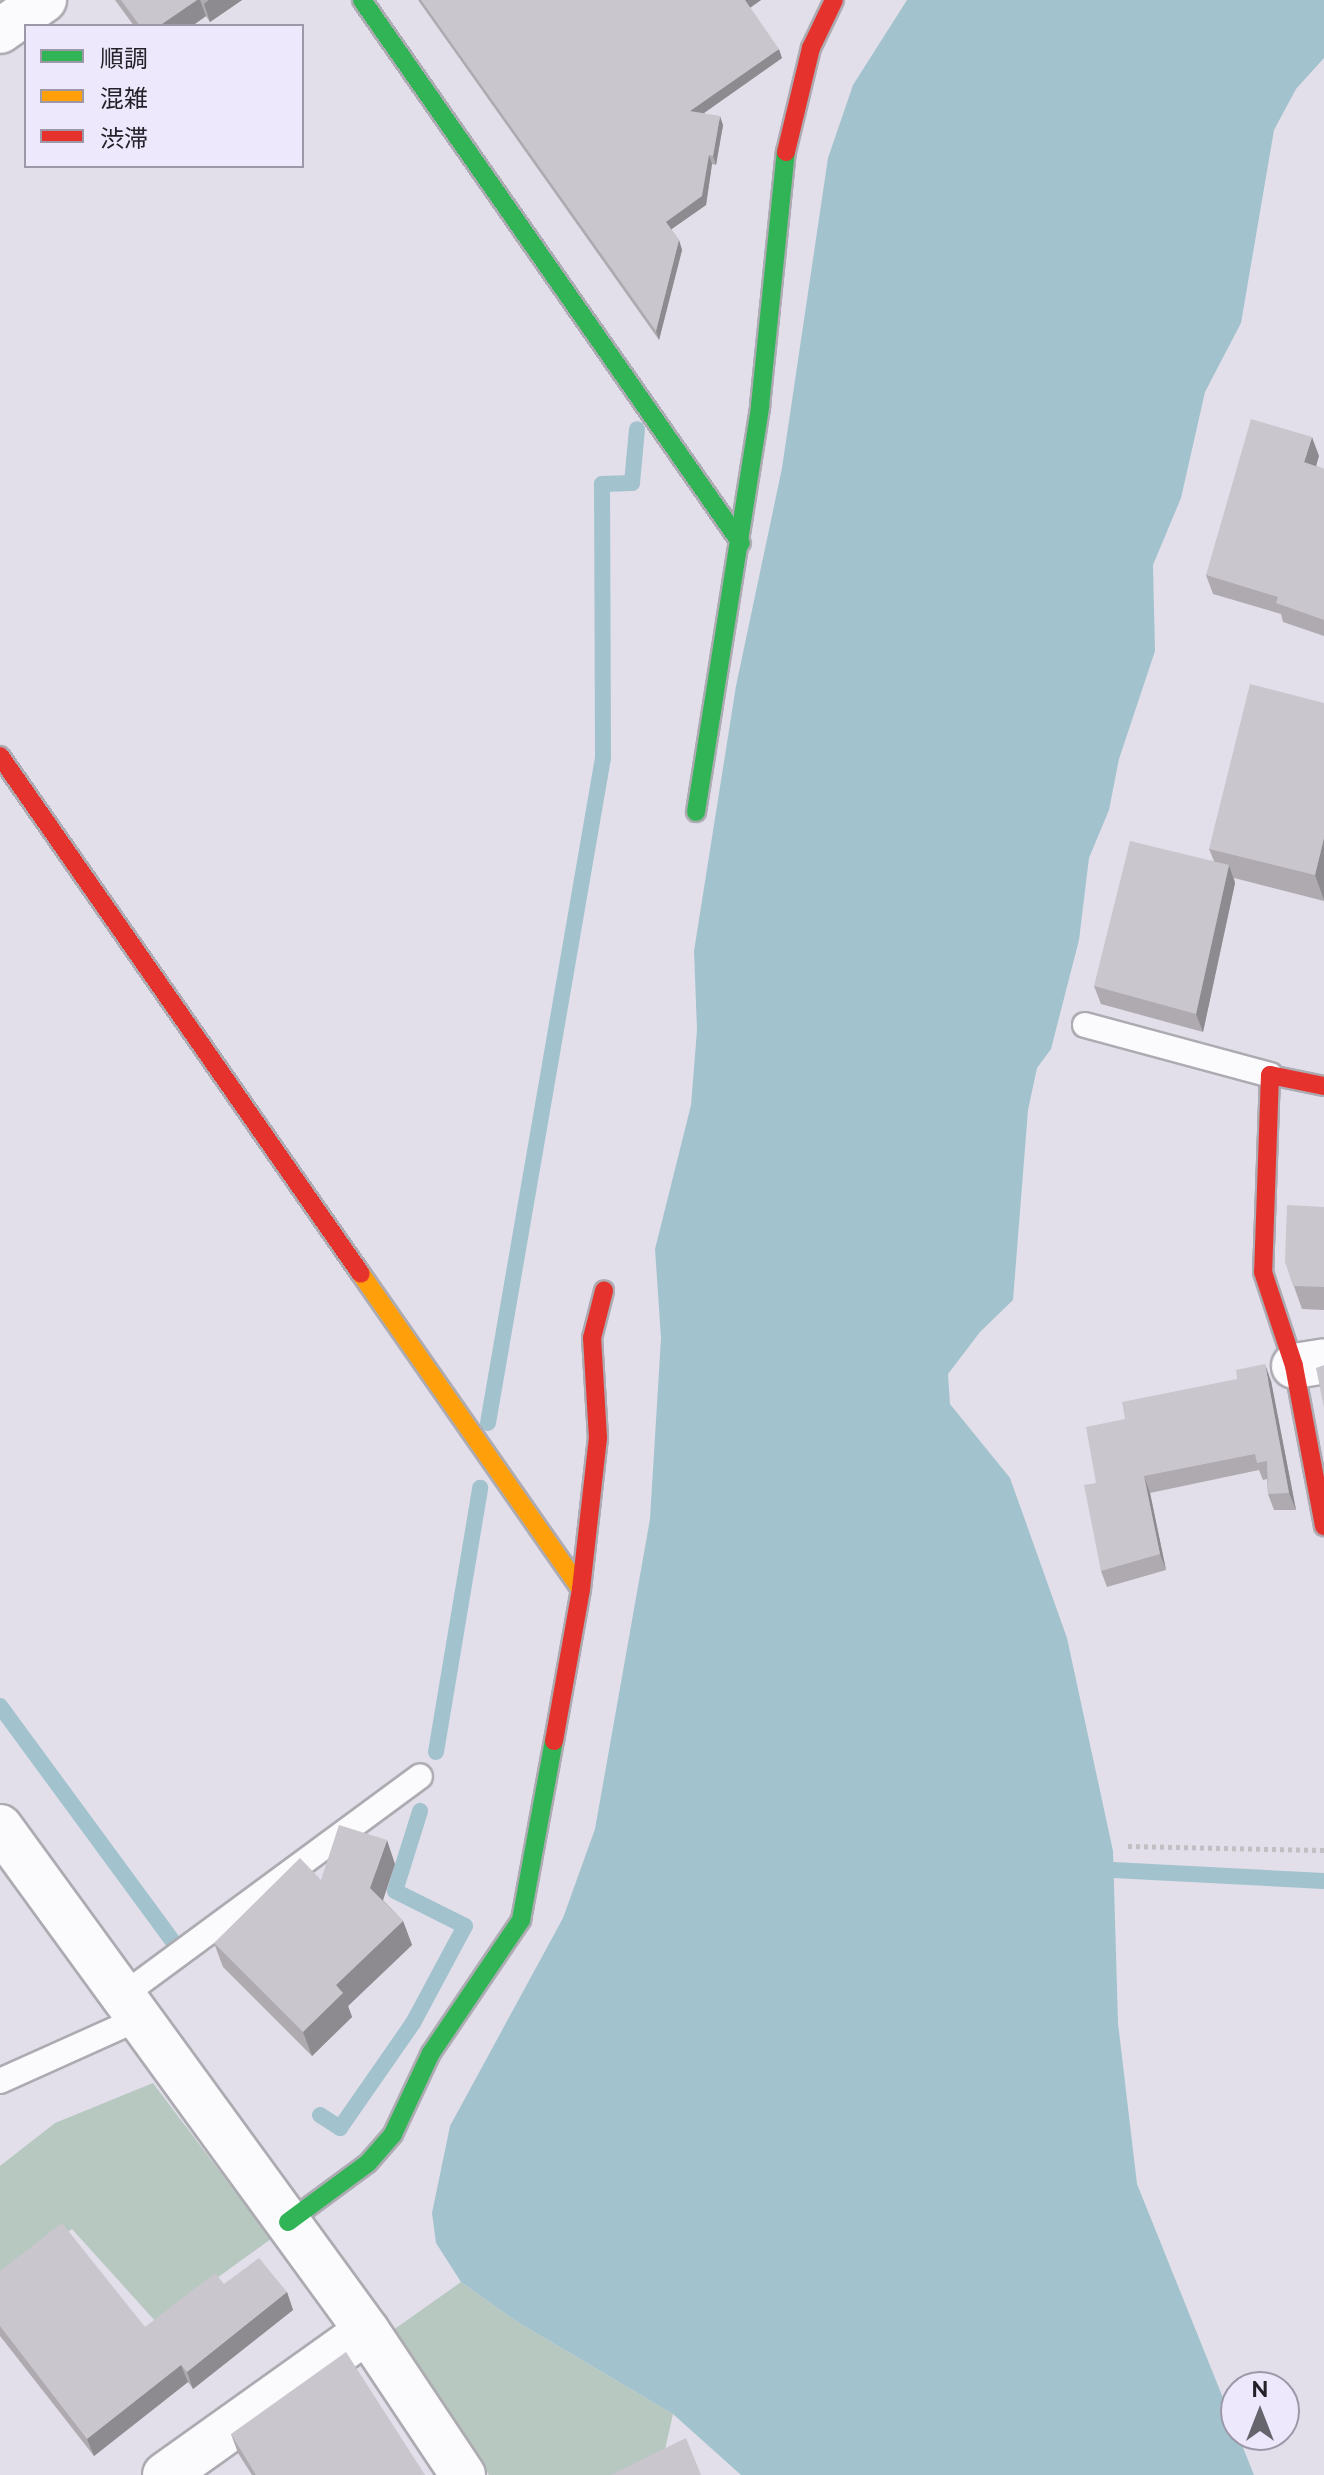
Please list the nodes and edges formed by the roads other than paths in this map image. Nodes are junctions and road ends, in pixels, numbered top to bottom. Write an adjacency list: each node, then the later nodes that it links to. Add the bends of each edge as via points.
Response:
1 (44, 0): 4 (street)
2 (362, 0): 5 (street)
3 (834, 0): 5 (street, via 811,48 784,160)
4 (0, 31)
5 (741, 543): 7 (street)
6 (0, 756): 14 (street)
7 (696, 812)
8 (1085, 1025): 9 (lane)
9 (1270, 1075): 10 (street); 12 (street, via 1263,1272)
10 (1324, 1086)
11 (604, 1291): 14 (street, via 592,1338 598,1438)
12 (1309, 1364): 13 (street)
13 (1324, 1526)
14 (581, 1589): 19 (street, via 521,1920 431,2053 393,2134 368,2163)
15 (420, 1776): 17 (lane)
16 (0, 1827): 17 (street)
17 (131, 2007): 18 (lane); 19 (street)
18 (0, 2081)
19 (288, 2222): 20 (street)
20 (367, 2331): 21 (street); 22 (street)
21 (165, 2475)
22 (463, 2475)

